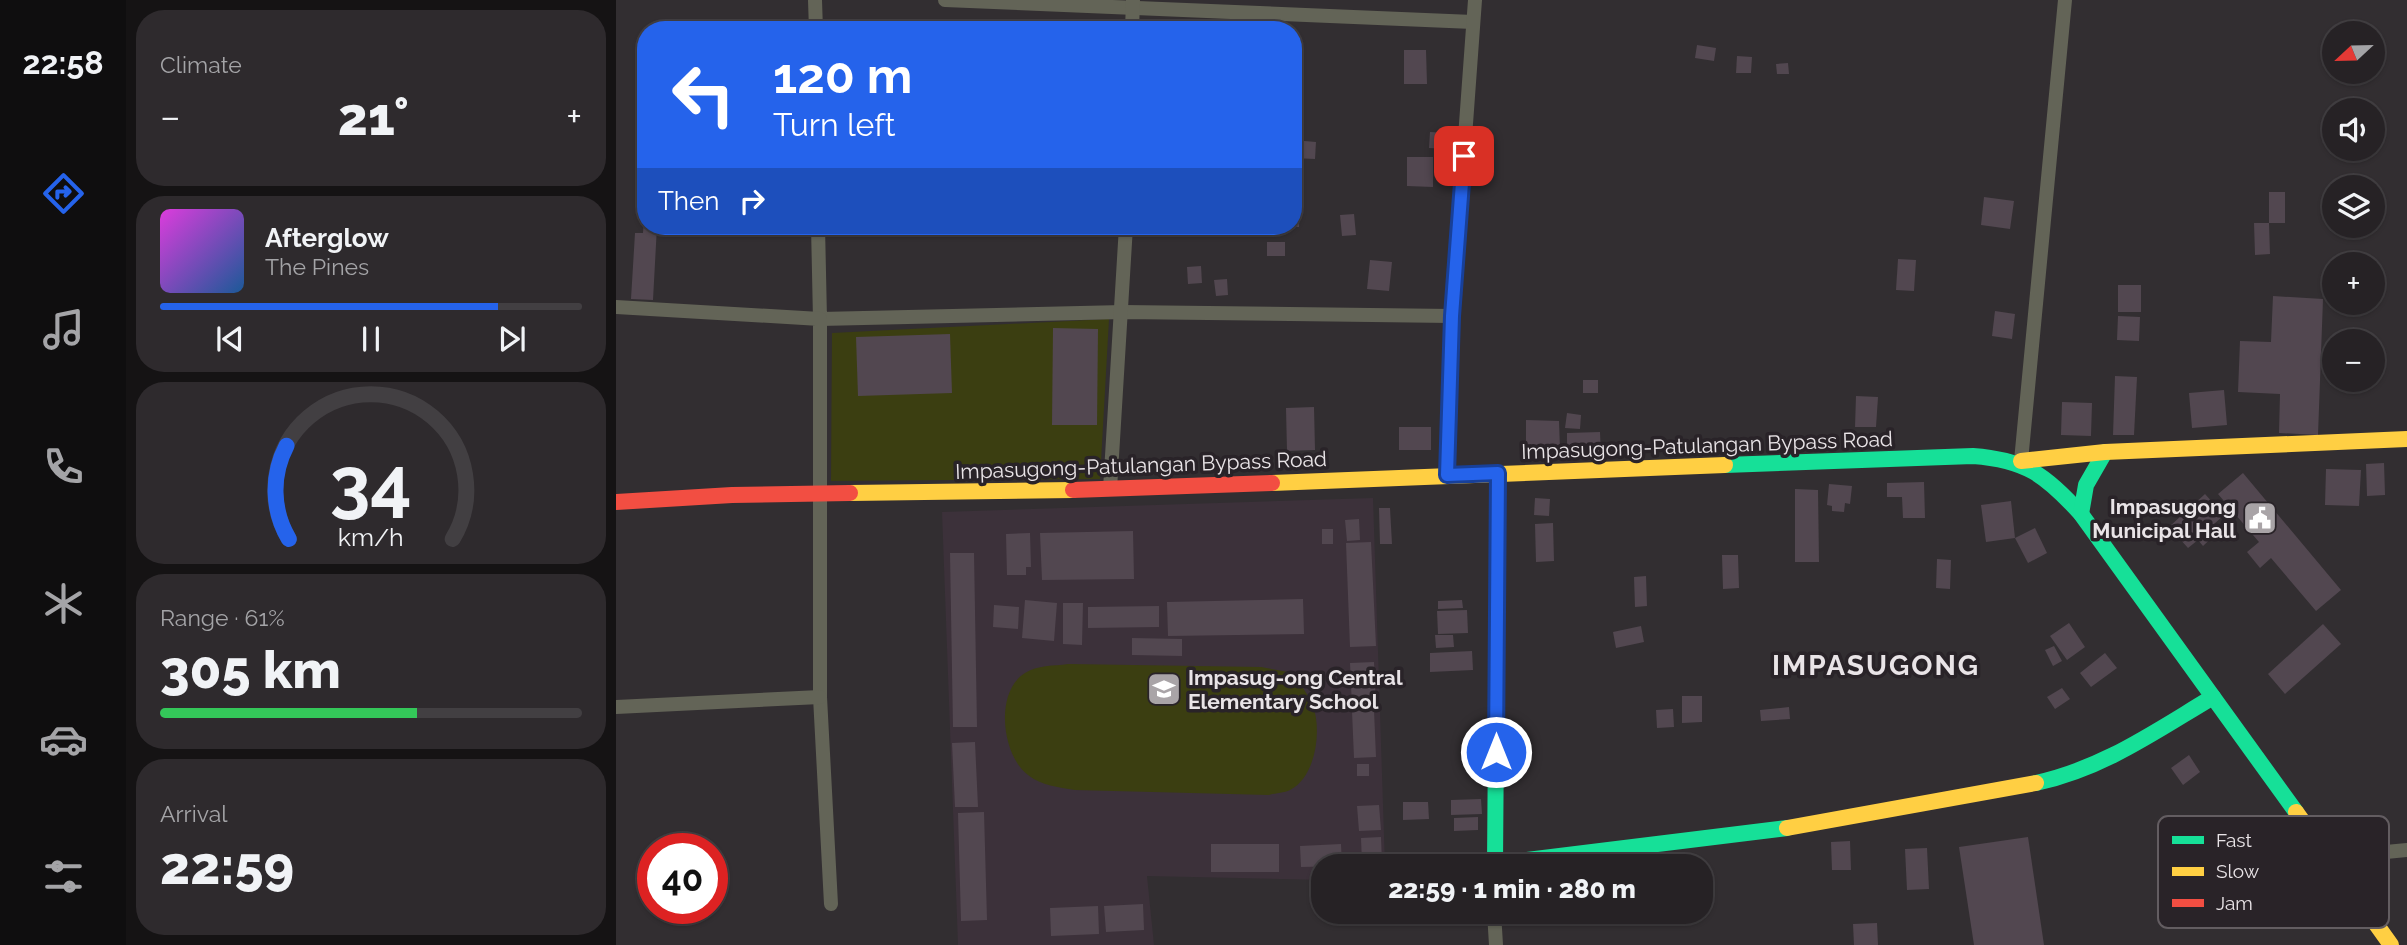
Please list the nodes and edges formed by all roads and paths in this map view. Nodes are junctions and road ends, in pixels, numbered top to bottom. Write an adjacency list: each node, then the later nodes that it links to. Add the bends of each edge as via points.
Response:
1 (815, 0): 6 (street)
2 (945, 0): 5 (street)
3 (1475, 0): 7 (street)
4 (2065, 0): 16 (street)
5 (1133, 4): 7 (street)
6 (816, 21)
7 (1473, 22): 12 (street)
8 (818, 235): 13 (street)
9 (1126, 235): 11 (street)
10 (616, 307): 13 (street)
11 (1123, 312): 12 (street); 13 (street); 19 (street)
12 (1452, 316): 18 (street)
13 (820, 319): 20 (street)
14 (2407, 439): 15 (main road, Impasugong-Patulangan Bypass Road)
15 (2105, 452): 16 (main road, Impasugong-Patulangan Bypass Road); 22 (main road, via 2086,485)
16 (2021, 461): 17 (main road, Impasugong-Patulangan Bypass Road, via 1973,456); 22 (main road)
17 (1498, 473): 18 (main road, Impasugong-Patulangan Bypass Road); 29 (main road)
18 (1447, 475): 19 (main road, Impasugong-Patulangan Bypass Road)
19 (1110, 489): 20 (main road, Impasugong-Patulangan Bypass Road)
20 (820, 492): 21 (main road, Impasugong-Patulangan Bypass Road); 23 (street)
21 (616, 502)
22 (2081, 514): 24 (main road)
23 (820, 697): 25 (street); 31 (street)
24 (2213, 697): 26 (main road); 30 (main road, via 2105,762 2073,775 1819,824)
25 (616, 707)
26 (2298, 816)
27 (2407, 850): 28 (street)
28 (2389, 852)
29 (1495, 854)
30 (1582, 854)
31 (831, 904)
32 (1495, 924): 34 (street)
33 (2379, 928): 35 (main road)
34 (1496, 945)
35 (2391, 945)

